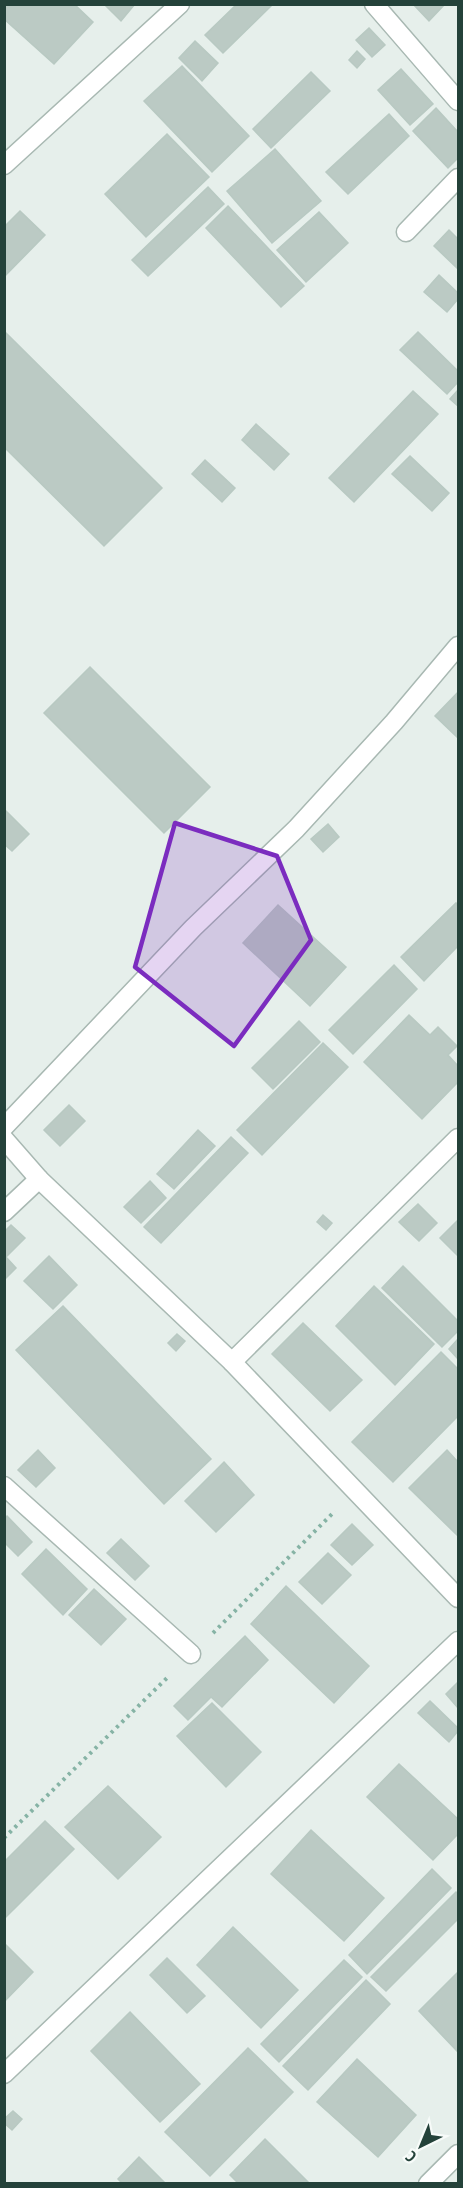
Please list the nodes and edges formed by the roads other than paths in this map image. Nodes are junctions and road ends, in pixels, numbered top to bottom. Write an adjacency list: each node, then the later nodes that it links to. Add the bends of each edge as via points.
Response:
1 (180, 4): 4 (street)
2 (374, 4): 3 (street)
3 (459, 101)
4 (4, 165)
5 (459, 178): 6 (street)
6 (406, 232)
7 (459, 646): 8 (street, via 296,829 193,928)
8 (4, 1127)
9 (459, 1138): 13 (street)
10 (4, 1139): 11 (street)
11 (39, 1179): 12 (street); 13 (street)
12 (4, 1212)
13 (232, 1362): 15 (street)
14 (4, 1486): 17 (street)
15 (459, 1598)
16 (459, 1641): 18 (street)
17 (191, 1654)
18 (4, 2074)
19 (459, 2154): 20 (street)
20 (428, 2184)

